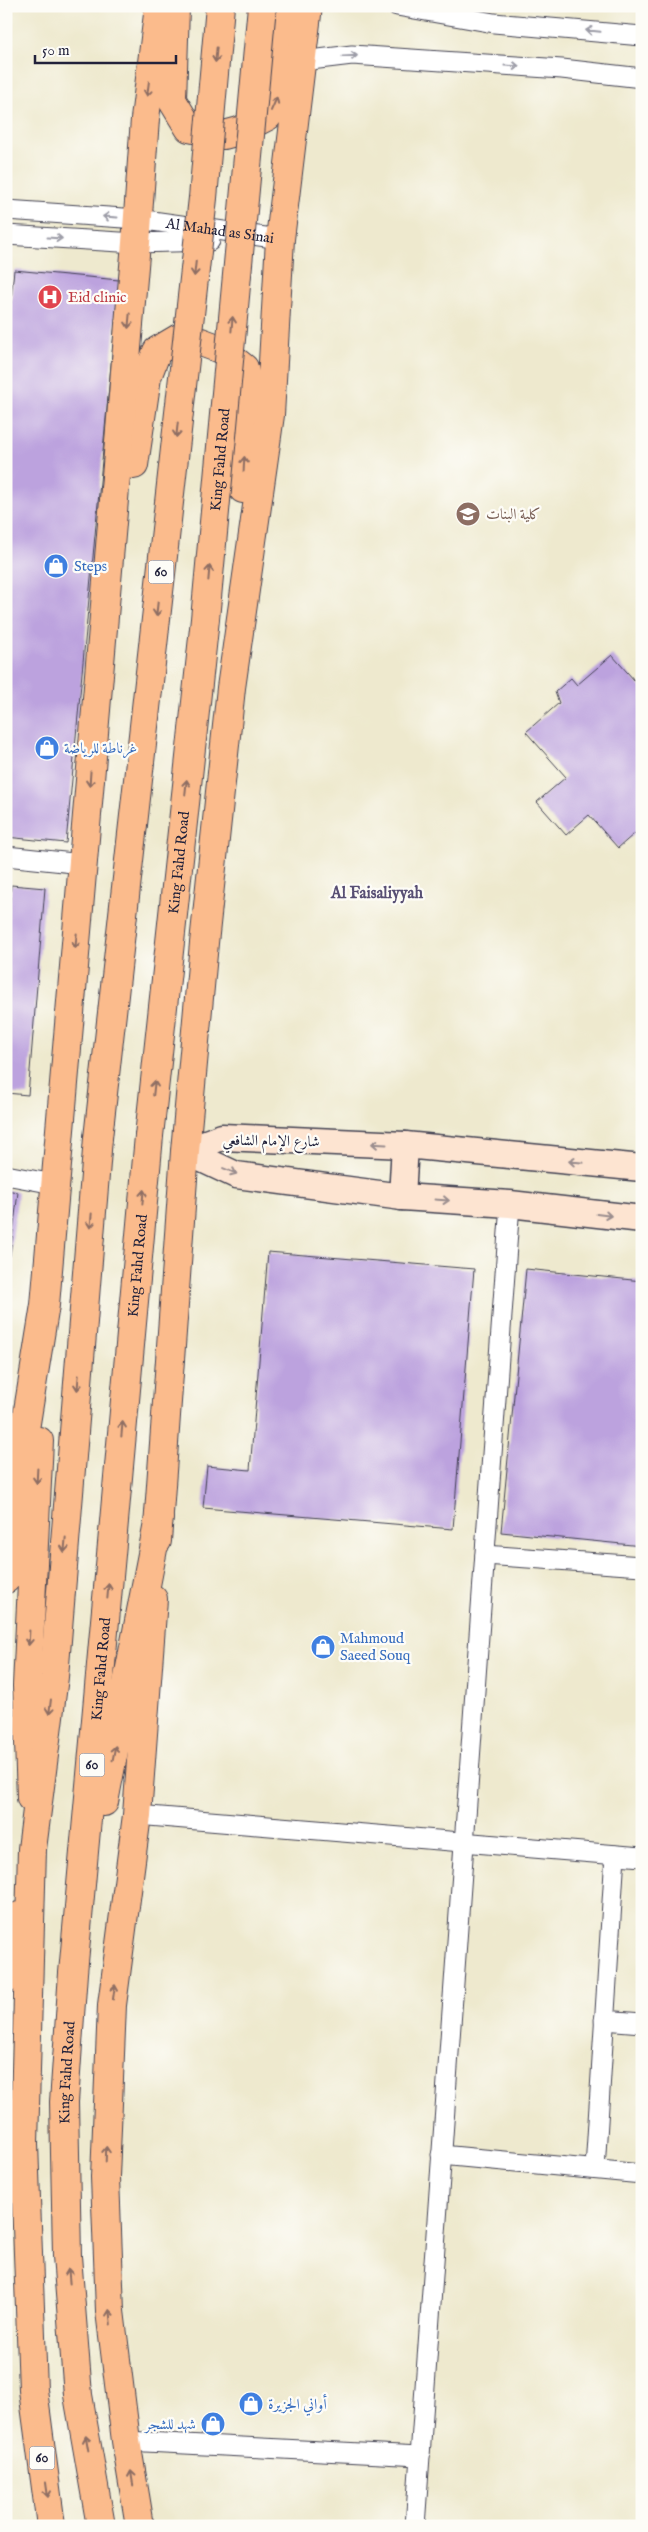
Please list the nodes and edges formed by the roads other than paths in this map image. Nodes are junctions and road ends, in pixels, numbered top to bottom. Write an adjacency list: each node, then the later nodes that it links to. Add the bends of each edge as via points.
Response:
1 (159, 6): 13 (main road, one-way to 13, via 145,119)
2 (175, 6): 5 (main road, one-way to 5, via 172,100 189,128 224,135 268,116 277,100)
3 (220, 6): 36 (main road, 60, one-way to 36, bridge, via 202,208 98,1138 54,1677)
4 (262, 6): 39 (main road, King Fahd Road / 60, one-way to 4, bridge, via 148,1136 204,618)
5 (289, 6)
6 (308, 6): 10 (main road)
7 (397, 6): 8 (street)
8 (494, 14): 9 (street, one-way to 8)
9 (642, 36)
10 (302, 61): 11 (street, one-way to 11, via 352,55); 15 (main road)
11 (642, 78)
12 (6, 210): 13 (street, Al Mahad as Sinai, one-way to 12)
13 (137, 231): 14 (street, Al Mahad as Sinai, one-way to 13); 15 (street, Al Mahad as Sinai); 17 (main road, one-way to 17)
14 (6, 234)
15 (280, 239): 16 (main road, via 270,415)
16 (231, 688): 17 (main road, one-way to 17, via 249,392 244,368 220,349 179,338 157,352 147,377); 21 (main road)
17 (93, 732): 19 (main road, one-way to 19)
18 (6, 856): 19 (street)
19 (84, 864): 24 (main road, one-way to 24)
20 (405, 1146): 21 (main road, شارع الإمام الشافعي, one-way to 21, via 222,1137); 22 (main road, شارع الإمام الشافعي, one-way to 20); 25 (main road)
21 (185, 1151): 25 (main road, شارع الإمام الشافعي, one-way to 25, via 236,1175); 30 (main road)
22 (642, 1168)
23 (6, 1176): 24 (street)
24 (54, 1184): 28 (main road)
25 (402, 1197): 26 (main road, شارع الإمام الشافعي, one-way to 26)
26 (510, 1204): 27 (main road, شارع الإمام الشافعي, one-way to 27); 31 (street)
27 (642, 1219)
28 (45, 1305): 29 (main road); 36 (main road, one-way to 36, via 27,1686)
29 (11, 1484): 33 (main road)
30 (159, 1518): 34 (main road); 39 (main road, one-way to 30)
31 (486, 1555): 32 (street); 35 (street)
32 (642, 1566)
33 (6, 1579)
34 (137, 1815): 35 (street); 46 (main road, one-way to 34, via 110,2311 105,2177 112,2005)
35 (464, 1844): 37 (street); 43 (street)
36 (32, 1849): 40 (main road); 48 (main road, 60, one-way to 48, via 24,2144 33,2390)
37 (615, 1855): 38 (street); 41 (street)
38 (642, 1857)
39 (73, 1973): 49 (main road, King Fahd Road / 60, one-way to 39, via 78,2395 67,2256 64,2102)
40 (6, 1979)
41 (604, 2020): 42 (street); 44 (street)
42 (642, 2023)
43 (442, 2155): 44 (street); 47 (street)
44 (595, 2169): 45 (street)
45 (642, 2174)
46 (126, 2441): 47 (street); 50 (main road, one-way to 46)
47 (420, 2456): 51 (street)
48 (51, 2526)
49 (101, 2526)
50 (140, 2526)
51 (415, 2526)

